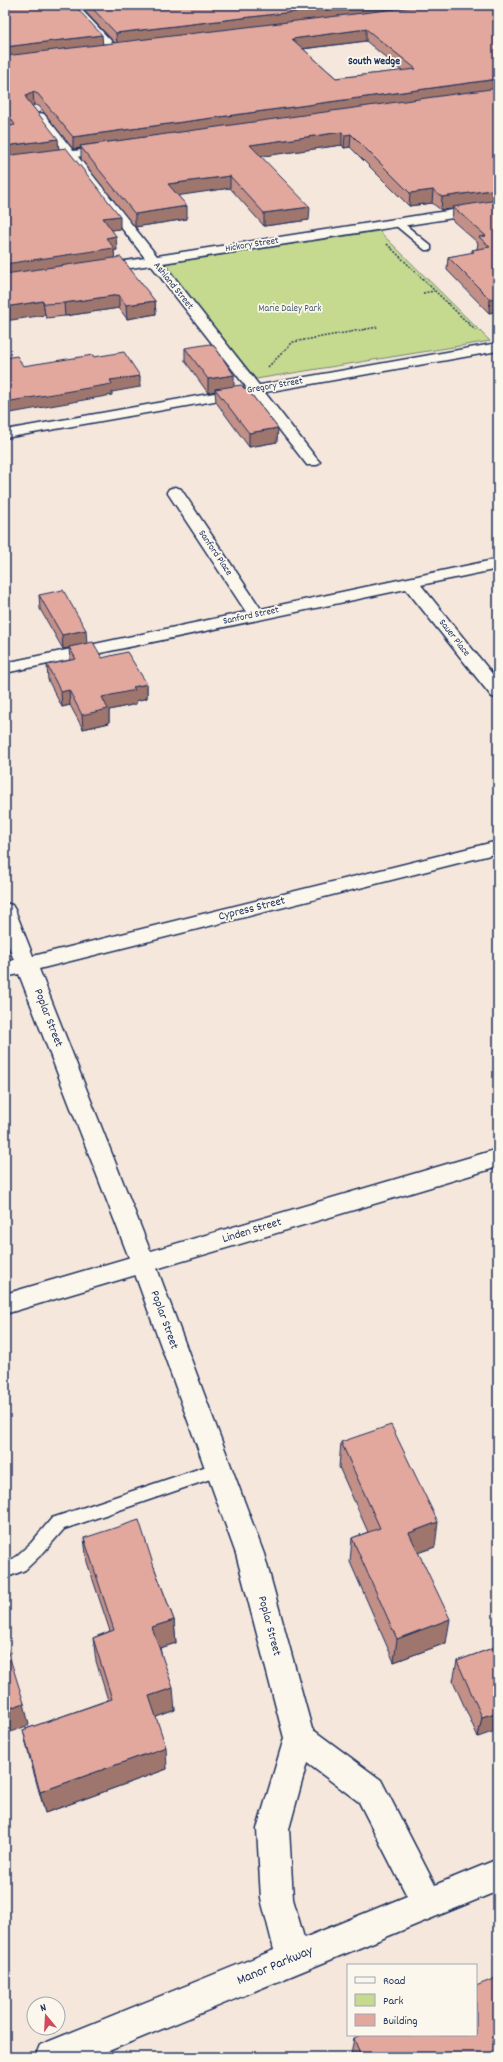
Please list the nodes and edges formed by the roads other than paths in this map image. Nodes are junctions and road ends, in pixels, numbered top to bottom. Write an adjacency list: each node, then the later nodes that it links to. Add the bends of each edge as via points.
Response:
1 (71, 5): 2 (street, via 118,50)
2 (98, 52)
3 (34, 109): 5 (street, Ashland Street)
4 (126, 147): 5 (street)
5 (71, 155): 6 (street); 10 (street, Ashland Street)
6 (5, 164)
7 (498, 207): 8 (street, Hickory Street)
8 (398, 222): 9 (lane); 10 (street, Hickory Street)
9 (428, 248)
10 (153, 261): 11 (street, Hickory Street); 13 (street, Ashland Street)
11 (83, 272)
12 (498, 347): 13 (street, Gregory Street)
13 (257, 390): 14 (street, Gregory Street); 15 (street, Ashland Street)
14 (5, 434)
15 (312, 462)
16 (175, 492): 19 (street, Sanford Place)
17 (498, 564): 18 (street, Sanford Street)
18 (410, 582): 19 (street, Sanford Street); 21 (street, Sauer Place)
19 (256, 614): 20 (street, Sanford Street)
20 (5, 668)
21 (498, 693)
22 (498, 847): 24 (street, Cypress Street)
23 (5, 910): 24 (street, Poplar Street)
24 (27, 965): 25 (street, Cypress Street); 27 (street, Poplar Street)
25 (5, 970)
26 (498, 1158): 27 (street, Linden Street)
27 (143, 1263): 28 (street, Linden Street); 29 (street, Poplar Street)
28 (5, 1304)
29 (219, 1469): 30 (lane, via 58,1524 19,1565); 31 (street, Poplar Street, via 250,1554)
30 (5, 1570)
31 (299, 1738): 33 (street, via 370,1791); 34 (street, via 273,1828 277,1899)
32 (498, 1875): 33 (street, Manor Parkway)
33 (427, 1903): 34 (street, Manor Parkway)
34 (293, 1958): 35 (street, Manor Parkway)
35 (52, 2057)

